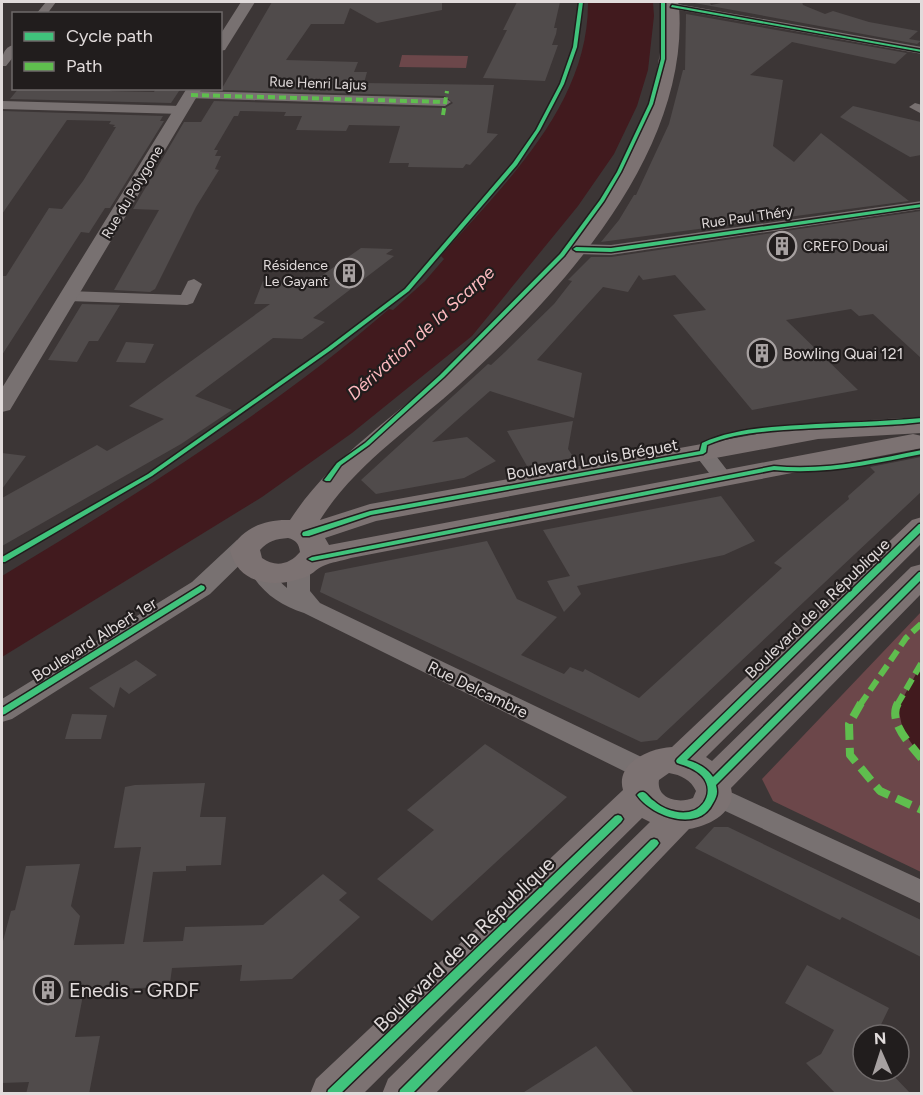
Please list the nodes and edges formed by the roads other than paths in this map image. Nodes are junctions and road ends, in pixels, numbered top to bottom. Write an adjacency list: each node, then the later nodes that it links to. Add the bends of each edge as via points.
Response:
1 (248, 2): 3 (street)
2 (672, 4): 5 (street); 11 (main road, via 668,70 649,127 609,203)
3 (222, 44)
4 (12, 50): 6 (street)
5 (921, 51)
6 (2, 63)
7 (189, 98): 8 (street, Rue Henri Lajus); 9 (street, Rue Henri Lajus); 13 (street, Rue du Polygone)
8 (445, 103)
9 (2, 105)
10 (921, 205): 11 (street, Rue Paul Théry, via 611,250)
11 (576, 249): 18 (main road, via 480,351)
12 (194, 284): 13 (street, via 187,300)
13 (68, 296): 14 (street, Rue du Polygone)
14 (2, 405)
15 (921, 425): 17 (main road, Boulevard Louis Bréguet, via 828,429)
16 (921, 442): 19 (main road)
17 (703, 452): 19 (street, Boulevard Louis Bréguet); 21 (main road, Boulevard Louis Bréguet)
18 (351, 464): 20 (main road); 24 (main road, via 318,487)
19 (723, 478): 23 (main road)
20 (332, 487): 21 (main road, via 343,503); 23 (main road)
21 (364, 514): 23 (main road, Boulevard Louis Bréguet)
22 (921, 526): 28 (main road, Boulevard de la République)
23 (304, 548): 24 (main road, via 278,574); 24 (main road, via 278,529); 26 (street, via 296,583)
24 (256, 556): 26 (street, Rue Delcambre, via 270,585 282,596); 27 (street, Boulevard Albert 1er)
25 (921, 574): 30 (main road)
26 (312, 608): 29 (street, Rue Delcambre)
27 (2, 712)
28 (680, 760): 29 (main road, via 657,762); 30 (main road, via 698,767)
29 (643, 783): 31 (main road, via 656,809); 33 (main road, Boulevard de la République)
30 (713, 789): 31 (main road, via 704,809); 32 (street)
31 (678, 816): 34 (main road)
32 (921, 893)
33 (332, 1094)
34 (404, 1094)

